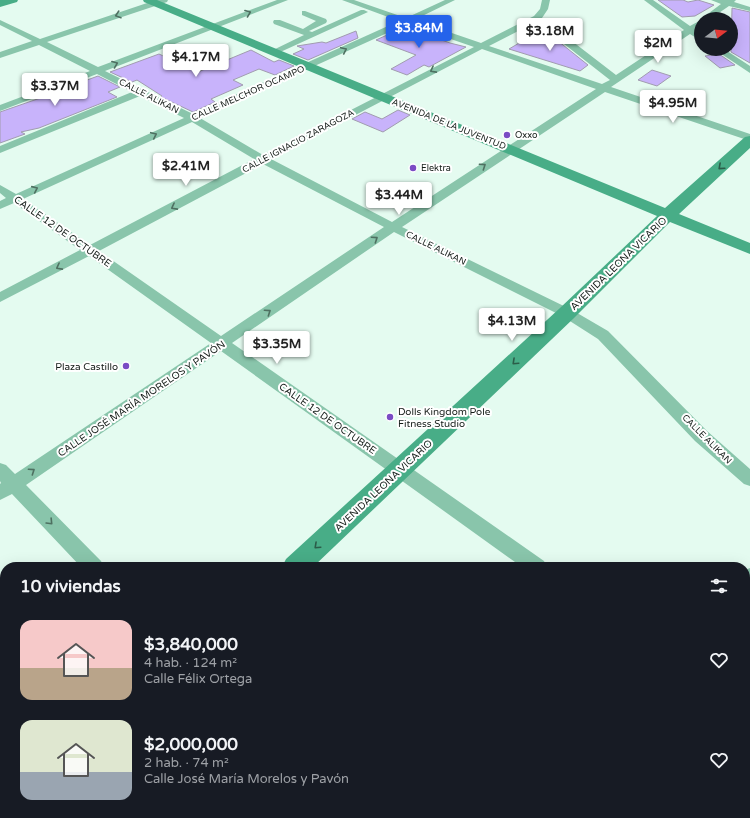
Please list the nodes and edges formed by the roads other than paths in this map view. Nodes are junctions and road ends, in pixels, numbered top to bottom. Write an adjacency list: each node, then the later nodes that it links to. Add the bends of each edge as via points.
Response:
1 (13, 0): 10 (street)
2 (284, 0): 19 (street, one-way to 2)
3 (346, 0): 16 (street)
4 (451, 0): 16 (street, CALLE MELCHOR OCAMPO)
5 (546, 0): 15 (street, via 544,9)
6 (648, 0): 21 (street)
7 (715, 0): 9 (street)
8 (157, 1): 19 (street, AVENIDA DE LA JUVENTUD); 25 (street, one-way to 25)
9 (729, 2): 11 (street); 13 (street)
10 (0, 4)
11 (750, 9)
12 (364, 12): 24 (street)
13 (715, 12)
14 (305, 13): 22 (street, via 323,21)
15 (537, 18): 26 (street, CALLE IGNACIO ZARAGOZA); 33 (street)
16 (406, 20): 26 (street); 30 (street, CALLE MELCHOR OCAMPO, one-way to 16)
17 (0, 22): 25 (street, CALLE ALIKAN)
18 (277, 22): 22 (street)
19 (215, 26): 27 (street, AVENIDA DE LA JUVENTUD); 31 (street, one-way to 19)
20 (694, 27): 21 (street, CALLE JOSÉ MARÍA MORELOS Y PAVÓN)
21 (690, 30): 23 (street); 33 (street, CALLE JOSÉ MARÍA MORELOS Y PAVÓN)
22 (302, 31): 24 (street)
23 (694, 33)
24 (312, 35): 27 (street)
25 (39, 42): 28 (street); 31 (street, CALLE ALIKAN)
26 (480, 46): 34 (street); 36 (street, CALLE IGNACIO ZARAGOZA, one-way to 36)
27 (276, 51): 30 (street, AVENIDA DE LA JUVENTUD)
28 (0, 55)
29 (729, 56): 32 (street)
30 (311, 65): 36 (street, AVENIDA DE LA JUVENTUD); 38 (street, CALLE MELCHOR OCAMPO)
31 (98, 70): 35 (street, CALLE ALIKAN); 37 (street)
32 (750, 70)
33 (616, 80): 34 (street, CALLE JOSÉ MARÍA MORELOS Y PAVÓN)
34 (603, 88): 39 (street); 40 (street, CALLE JOSÉ MARÍA MORELOS Y PAVÓN)
35 (141, 92): 38 (street, CALLE ALIKAN); 41 (street)
36 (385, 95): 40 (street, AVENIDA DE LA JUVENTUD); 42 (street, CALLE IGNACIO ZARAGOZA)
37 (0, 108)
38 (192, 118): 42 (street, CALLE ALIKAN); 44 (street, CALLE MELCHOR OCAMPO, one-way to 38)
39 (750, 139): 46 (street, AVENIDA LEONA VICARIO, one-way to 46)
40 (512, 147): 46 (street, AVENIDA DE LA JUVENTUD); 47 (street, CALLE JOSÉ MARÍA MORELOS Y PAVÓN, one-way to 40)
41 (0, 150)
42 (264, 160): 47 (street, CALLE ALIKAN); 50 (street, CALLE IGNACIO ZARAGOZA, one-way to 50)
43 (0, 188): 44 (street, CALLE 12 DE OCTUBRE)
44 (15, 198): 45 (street, CALLE MELCHOR OCAMPO); 50 (street, CALLE 12 DE OCTUBRE)
45 (0, 205)
46 (670, 212): 48 (street, AVENIDA DE LA JUVENTUD); 49 (street, AVENIDA DE LA JUVENTUD); 52 (street, AVENIDA LEONA VICARIO)
47 (393, 227): 52 (street, CALLE ALIKAN); 53 (street, CALLE JOSÉ MARÍA MORELOS Y PAVÓN, one-way to 47)
48 (750, 242)
49 (750, 249)
50 (91, 250): 51 (street, CALLE IGNACIO ZARAGOZA, one-way to 51); 53 (street, CALLE 12 DE OCTUBRE)
51 (0, 298)
52 (567, 313): 54 (street, AVENIDA LEONA VICARIO, one-way to 54); 56 (street, CALLE ALIKAN, via 603,335 701,436)
53 (222, 344): 54 (street, CALLE 12 DE OCTUBRE); 57 (street, CALLE JOSÉ MARÍA MORELOS Y PAVÓN, one-way to 53)
54 (400, 469): 59 (street, AVENIDA LEONA VICARIO, one-way to 59); 60 (street, CALLE 12 DE OCTUBRE)
55 (0, 470): 57 (street)
56 (750, 479)
57 (7, 488): 58 (street, one-way to 58)
58 (88, 562)
59 (300, 562)
60 (530, 562)

